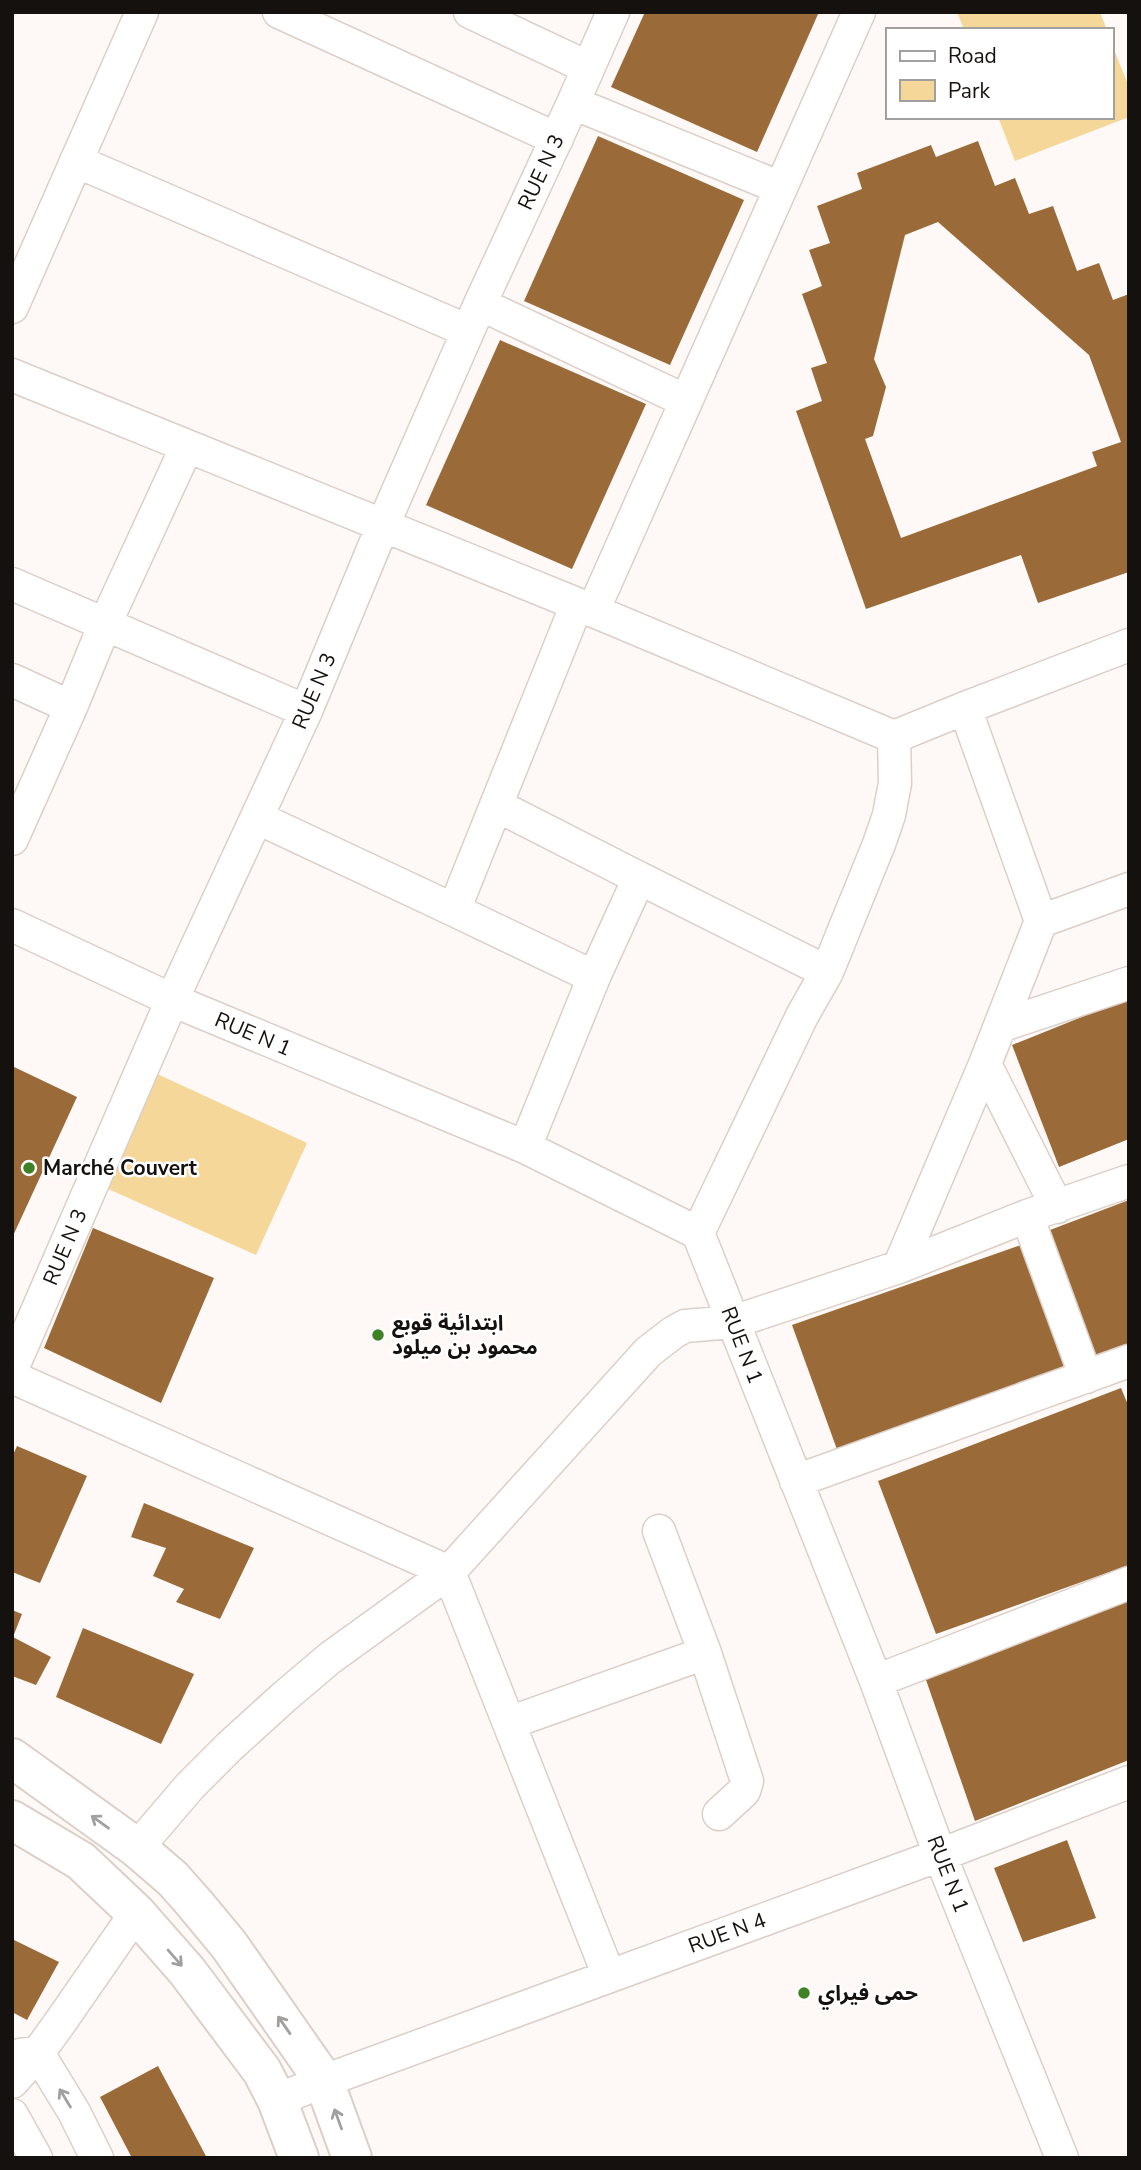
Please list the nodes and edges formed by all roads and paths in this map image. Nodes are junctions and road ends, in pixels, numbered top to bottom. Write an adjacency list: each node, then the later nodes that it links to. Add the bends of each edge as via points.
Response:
1 (142, 12): 9 (street)
2 (279, 12): 8 (street)
3 (470, 12): 6 (street)
4 (612, 12): 6 (street, RUE N 3)
5 (859, 12): 10 (street)
6 (587, 67): 7 (street, RUE N 3)
7 (573, 103): 8 (street, RUE N 3); 10 (street)
8 (556, 139): 12 (street, RUE N 3)
9 (76, 161): 11 (street); 12 (street)
10 (781, 188): 14 (street)
11 (12, 307)
12 (474, 318): 14 (street); 16 (street, RUE N 3)
13 (12, 375): 15 (street)
14 (686, 401): 18 (street)
15 (187, 446): 16 (street); 19 (street)
16 (383, 525): 18 (street); 24 (street, RUE N 3)
17 (12, 584): 19 (street)
18 (585, 607): 25 (street); 26 (street)
19 (104, 624): 22 (street); 24 (street)
20 (1129, 645): 23 (street)
21 (12, 681): 22 (street)
22 (71, 707): 28 (street)
23 (965, 708): 25 (street); 32 (street)
24 (306, 711): 27 (street, RUE N 3)
25 (894, 737): 34 (street, via 895,783 889,815)
26 (496, 805): 29 (street); 31 (street)
27 (258, 818): 31 (street); 37 (street, RUE N 3)
28 (12, 839)
29 (639, 878): 34 (street); 35 (street)
30 (1129, 889): 32 (street)
31 (454, 910): 35 (street)
32 (1041, 921): 38 (street)
33 (12, 925): 37 (street, RUE N 1)
34 (827, 972): 44 (street)
35 (594, 977): 40 (street)
36 (1129, 983): 38 (street)
37 (172, 1000): 40 (street, RUE N 1); 48 (street, RUE N 3)
38 (1000, 1026): 39 (street)
39 (985, 1064): 42 (street); 45 (street)
40 (525, 1147): 44 (street, RUE N 1)
41 (1129, 1181): 42 (street)
42 (1057, 1207): 43 (street)
43 (1027, 1216): 45 (street); 50 (street)
44 (698, 1233): 46 (street, RUE N 1)
45 (899, 1268): 46 (street)
46 (733, 1322): 51 (street, RUE N 1); 53 (street, via 685,1326 648,1352)
47 (1129, 1362): 50 (street)
48 (12, 1368)
49 (12, 1377): 53 (street)
50 (1086, 1377): 51 (street)
51 (796, 1482): 56 (street, RUE N 1)
52 (659, 1531): 55 (street)
53 (449, 1572): 57 (street); 62 (street, via 284,1697 190,1786)
54 (1129, 1583): 56 (street)
55 (705, 1653): 57 (street); 60 (street, via 747,1781 744,1791)
56 (876, 1681): 63 (street, RUE N 1)
57 (509, 1723): 65 (street)
58 (12, 1758): 62 (main road, one-way to 58)
59 (1129, 1782): 63 (street, RUE N 4)
60 (719, 1814)
61 (12, 1819): 64 (main road, via 81,1861)
62 (137, 1848): 67 (main road, one-way to 62, via 229,1945 173,1879)
63 (940, 1855): 65 (street, RUE N 4); 75 (street, RUE N 1)
64 (136, 1913): 66 (street); 69 (main road, one-way to 69, via 233,2032)
65 (608, 1976): 67 (street, RUE N 4)
66 (25, 2054): 68 (street); 72 (street, one-way to 66, via 74,2112)
67 (324, 2081): 69 (street, RUE N 4); 74 (main road, one-way to 67)
68 (12, 2082)
69 (277, 2100): 73 (main road)
70 (12, 2116): 71 (street)
71 (36, 2158)
72 (97, 2158)
73 (299, 2158)
74 (352, 2158)
75 (1062, 2158)

